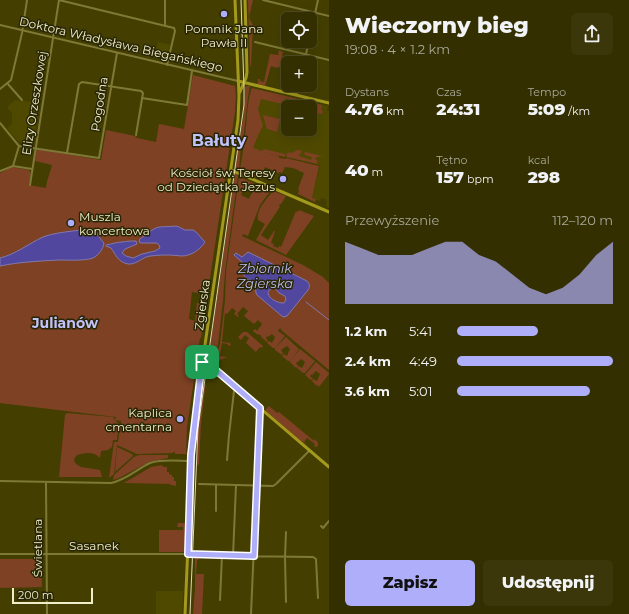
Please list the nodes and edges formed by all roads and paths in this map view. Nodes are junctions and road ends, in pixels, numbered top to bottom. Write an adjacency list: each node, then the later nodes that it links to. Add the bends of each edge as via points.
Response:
1 (27, 0): 14 (street)
2 (59, 0): 13 (street); 15 (street, Elizy Orzeszkowej)
3 (165, 0): 13 (street)
4 (235, 0): 23 (main road, Zgierska)
5 (245, 0): 25 (main road, Zgierska, via 248,72)
6 (263, 0): 8 (street)
7 (318, 0): 9 (street)
8 (311, 12)
9 (315, 12)
10 (317, 13): 11 (street)
11 (329, 16)
12 (0, 25): 14 (street, Doktora Władysława Biegańskiego)
13 (165, 26): 21 (street, via 174,28 175,31)
14 (22, 30): 15 (street, Doktora Władysława Biegańskiego); 24 (street, via 12,76)
15 (53, 38): 18 (street, Doktora Władysława Biegańskiego); 37 (street, Elizy Orzeszkowej)
16 (255, 42): 19 (street)
17 (307, 48): 19 (street)
18 (117, 53): 21 (street, Doktora Władysława Biegańskiego); 26 (street, Pogodna)
19 (306, 54): 20 (street)
20 (329, 60)
21 (167, 65): 22 (street, Doktora Władysława Biegańskiego)
22 (192, 71): 23 (street, Doktora Władysława Biegańskiego); 31 (street, via 187,105)
23 (238, 81): 25 (main road); 29 (main road, Zgierska)
24 (7, 83): 27 (street); 32 (street)
25 (244, 83): 29 (main road, Zgierska); 30 (main road)
26 (111, 86): 31 (street, via 141,91); 38 (street, via 83,82 79,84); 38 (street, Pogodna, via 99,158)
27 (0, 89)
28 (297, 92): 30 (street)
29 (239, 96): 42 (main road, Zgierska)
30 (296, 96): 33 (main road)
31 (142, 98): 35 (street)
32 (22, 100)
33 (329, 103)
34 (0, 123): 36 (street)
35 (136, 135)
36 (19, 146): 37 (street); 39 (street)
37 (35, 148): 38 (street); 40 (street, Elizy Orzeszkowej)
38 (67, 153)
39 (13, 166): 40 (street); 41 (street)
40 (32, 169): 43 (street, Elizy Orzeszkowej)
41 (0, 170)
42 (230, 170): 44 (main road); 45 (main road, Zgierska)
43 (30, 185)
44 (329, 212)
45 (202, 362): 46 (main road, via 208,363); 50 (main road, Zgierska)
46 (236, 388): 47 (main road); 49 (street, via 228,435)
47 (260, 408): 48 (main road); 57 (street)
48 (309, 451): 51 (main road); 57 (street, via 275,485)
49 (227, 460)
50 (191, 461): 53 (street, via 153,463 121,480 111,482); 64 (main road, Zgierska)
51 (329, 467)
52 (0, 481): 53 (street)
53 (46, 482): 63 (street, Świetlana)
54 (200, 484): 55 (street)
55 (216, 485): 56 (street); 58 (street)
56 (236, 485): 57 (street); 66 (street)
57 (256, 486): 67 (street)
58 (216, 511)
59 (329, 521): 60 (street, via 322,528)
60 (321, 526)
61 (286, 532): 68 (street)
62 (0, 554): 63 (street, Sasanek)
63 (46, 554): 64 (street, Sasanek); 72 (street, Świetlana)
64 (188, 554): 65 (street, Sasanek); 73 (main road, Zgierska)
65 (222, 555): 66 (street, Sasanek); 70 (street)
66 (233, 556): 67 (street, Sasanek)
67 (254, 556): 68 (street, Sasanek); 74 (street)
68 (285, 557): 69 (street, Sasanek, via 316,559); 71 (street)
69 (318, 598)
70 (220, 600)
71 (286, 602)
72 (47, 614)
73 (185, 614)
74 (251, 614)

